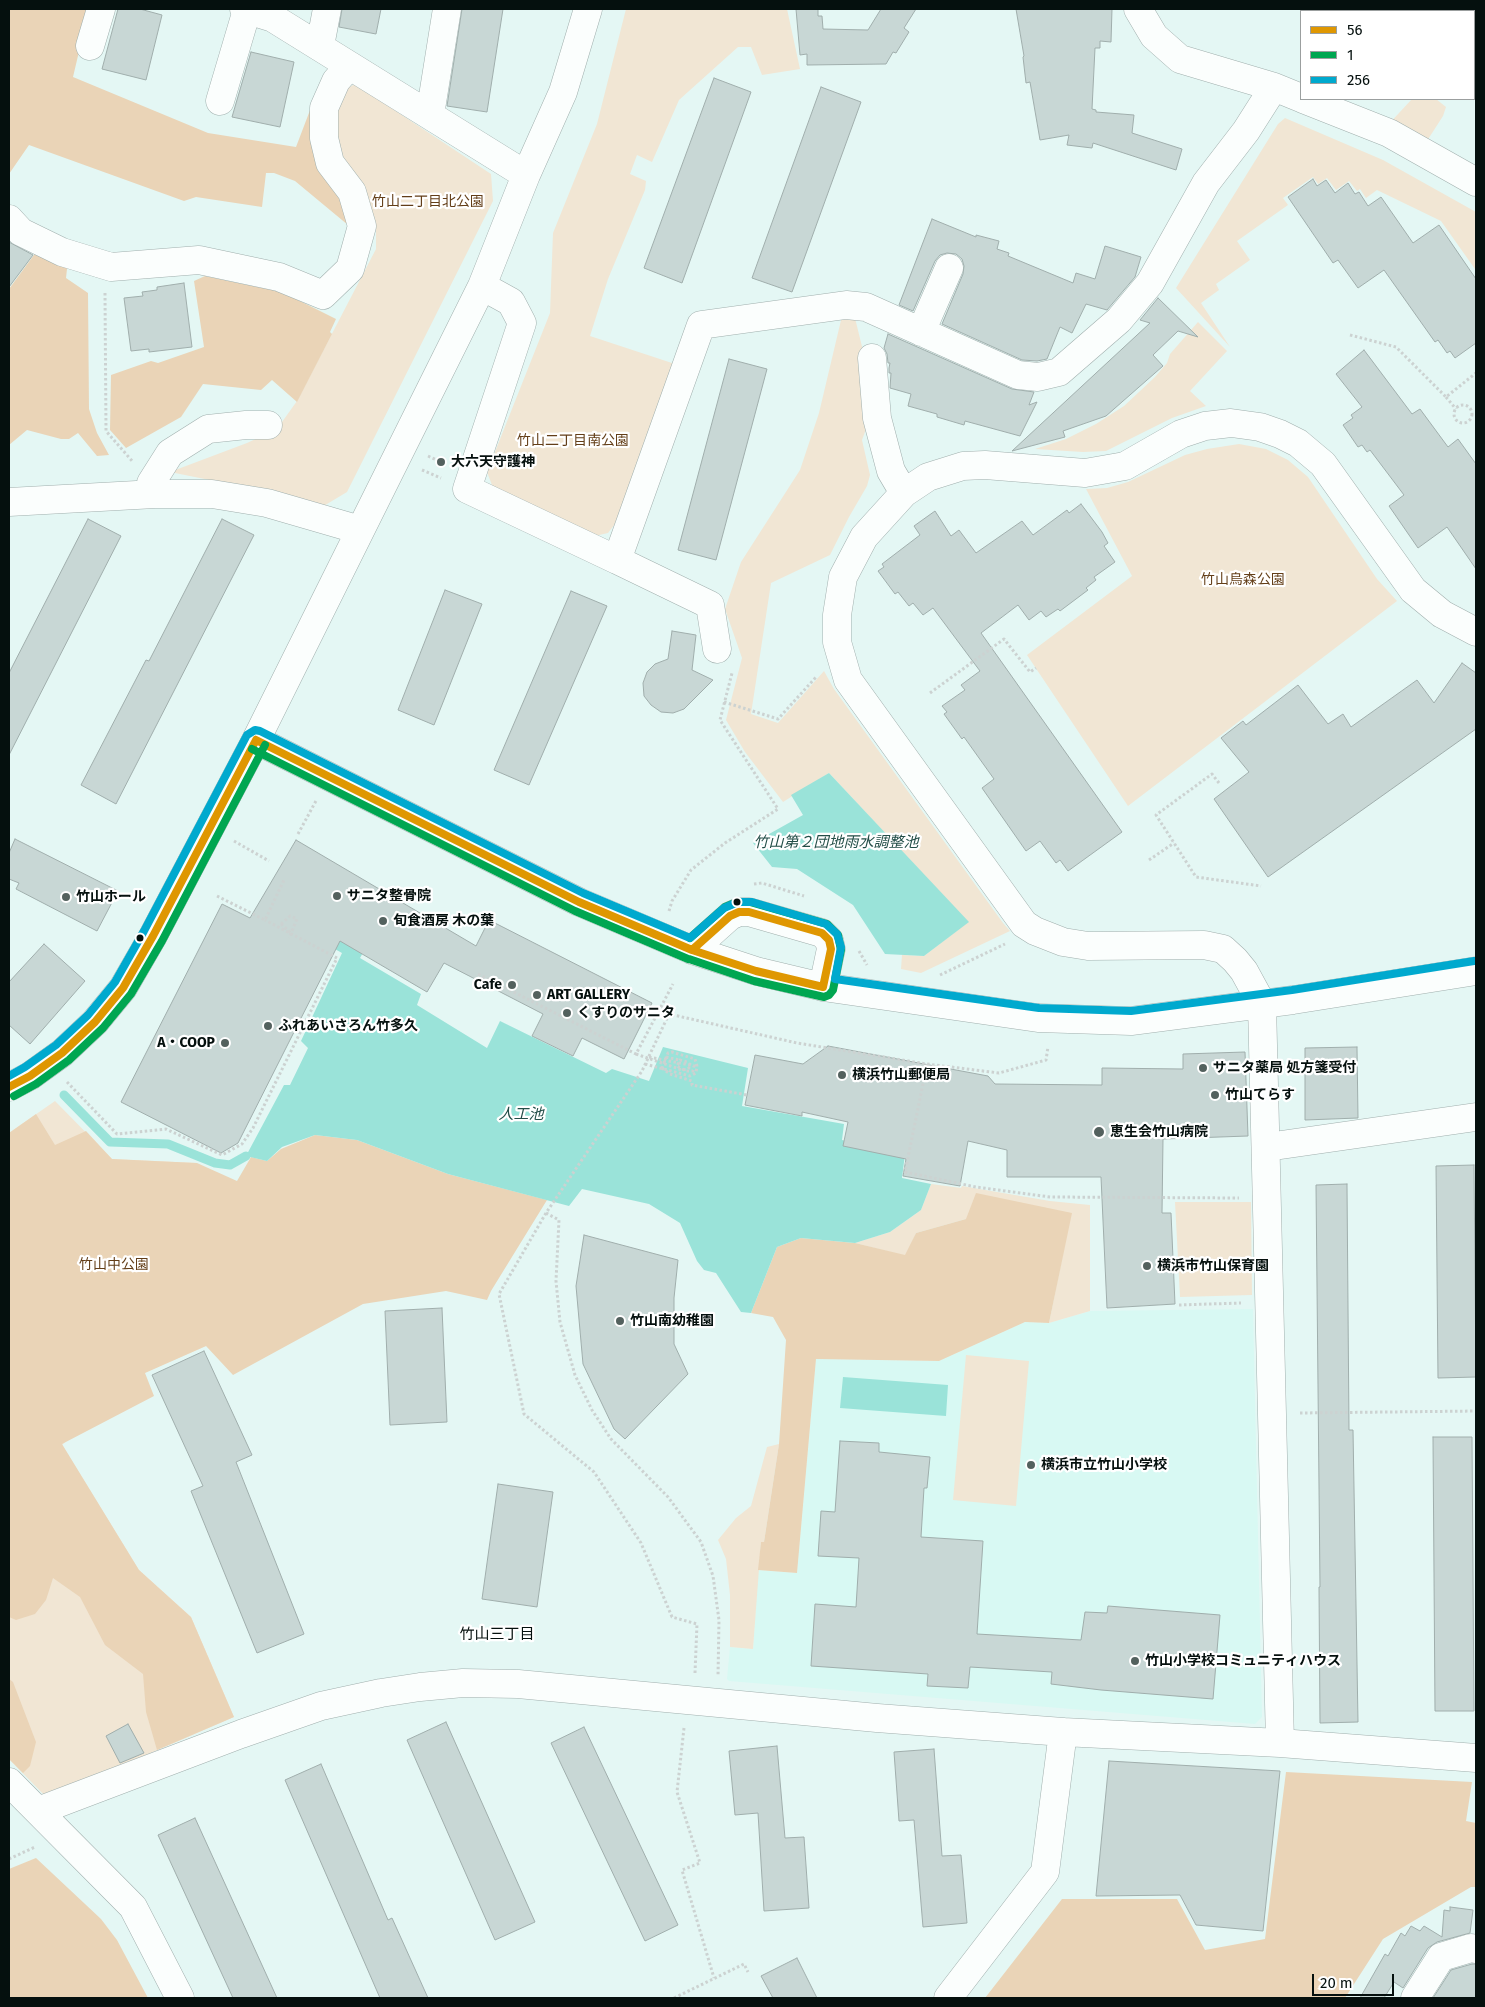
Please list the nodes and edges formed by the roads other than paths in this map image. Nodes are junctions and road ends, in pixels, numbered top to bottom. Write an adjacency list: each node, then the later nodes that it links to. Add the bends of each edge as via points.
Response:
1 (101, 9): 7 (street)
2 (245, 9): 8 (street, via 273,18); 13 (street)
3 (327, 9): 8 (street)
4 (448, 9): 14 (street)
5 (588, 9): 15 (street, via 563,92)
6 (1138, 9): 10 (street, via 1154,36 1180,59)
7 (90, 46)
8 (320, 46): 9 (street)
9 (349, 66): 14 (street); 17 (street, via 336,81 324,108 324,138 330,163 352,192 362,226 350,269 323,295 280,277 199,260 111,267 62,252 21,232)
10 (1274, 87): 11 (street); 20 (street, via 1246,131 1206,183 1150,283 1119,320 1059,372 1038,377 1018,374)
11 (1300, 97)
12 (1307, 100): 16 (street, via 1390,134)
13 (220, 101)
14 (430, 114): 15 (street)
15 (526, 174): 19 (street)
16 (1476, 182)
17 (9, 218)
18 (949, 268): 20 (street)
19 (482, 286): 26 (street); 27 (street, via 511,302 522,323 467,489)
20 (921, 332): 27 (street, via 867,317 846,305 701,325)
21 (872, 358): 23 (street, via 877,418 891,470)
22 (268, 425): 24 (street, via 208,429 170,453 151,483)
23 (904, 493): 28 (street, via 928,476 963,466 1085,474 1125,466 1181,434 1205,426 1232,423 1260,427 1298,443 1323,464 1413,590 1442,614); 34 (street, via 864,537 843,577 837,642 848,680 1024,924 1063,942 1088,946 1204,945 1223,949 1244,971)
24 (155, 494): 25 (street); 26 (street, via 212,494 267,503)
25 (9, 502)
26 (360, 530): 30 (street)
27 (617, 560): 29 (street, via 710,605)
28 (1476, 632)
29 (716, 643)
30 (256, 740): 31 (street, via 579,902); 35 (street, via 154,936 123,988 95,1022 62,1053)
31 (692, 950): 33 (street, via 756,971); 33 (street, via 730,916 749,912 822,933 829,940 831,950)
32 (1476, 971): 34 (street)
33 (823, 987): 34 (street, via 1038,1018 1131,1021)
34 (1262, 1004): 37 (street)
35 (9, 1087)
36 (1476, 1117): 37 (street)
37 (1266, 1147): 39 (street)
38 (1063, 1732): 39 (street); 42 (street, via 718,1696 463,1683 381,1692 322,1706); 45 (street, via 1045,1872)
39 (1280, 1744): 40 (street)
40 (1476, 1758)
41 (9, 1782): 42 (street)
42 (38, 1811): 44 (street, via 134,1907)
43 (1476, 1949): 46 (street, via 1441,1958)
44 (180, 1998)
45 (948, 1998)
46 (1415, 1998)

